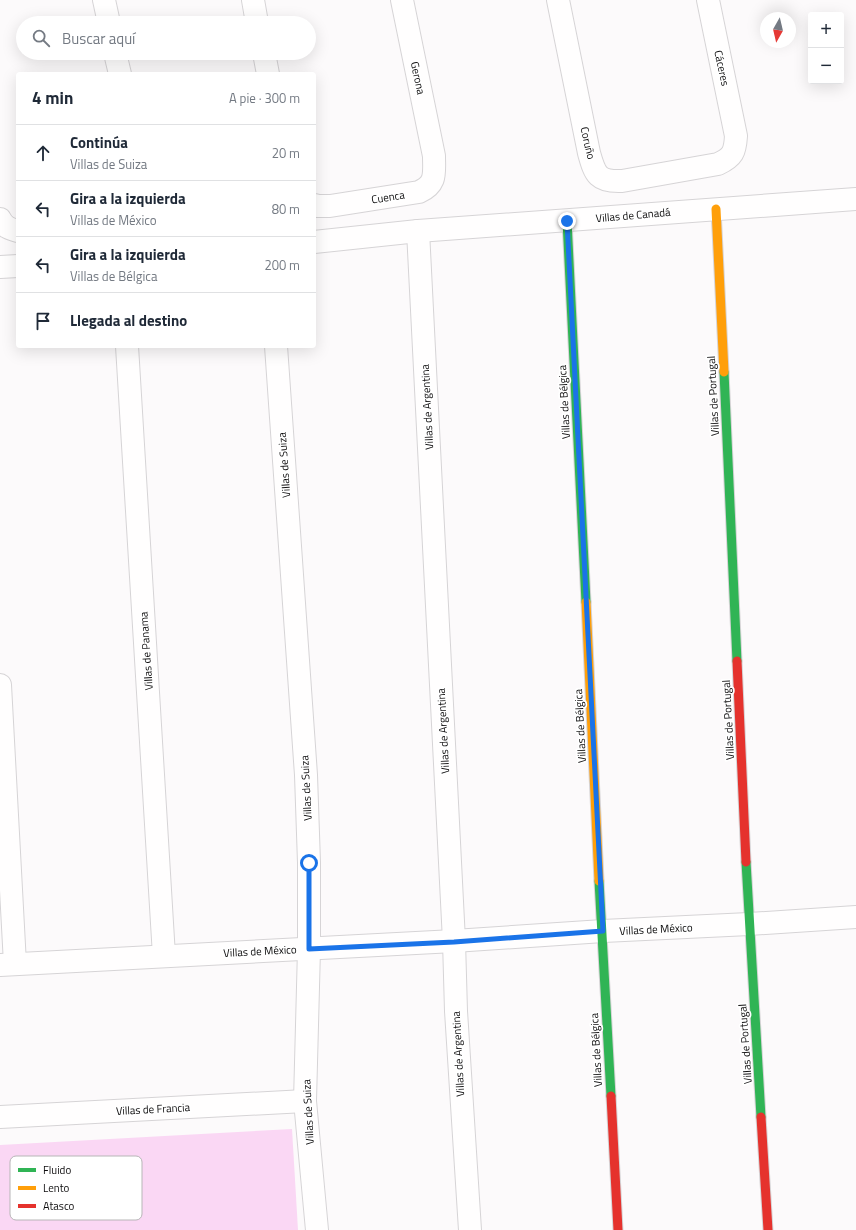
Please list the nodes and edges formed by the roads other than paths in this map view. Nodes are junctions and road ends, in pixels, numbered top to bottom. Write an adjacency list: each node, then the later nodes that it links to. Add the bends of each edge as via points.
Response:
1 (104, 0): 6 (street)
2 (253, 0): 7 (street)
3 (402, 0): 13 (street, Gerona)
4 (558, 0): 12 (street, Coruño, via 589,153 594,171 601,178 622,181 718,164 733,154)
5 (708, 0): 12 (street, Cáceres)
6 (107, 16)
7 (256, 16)
8 (117, 60): 10 (street)
9 (265, 60): 11 (street)
10 (120, 72)
11 (268, 72)
12 (736, 136)
13 (434, 156): 15 (street, Cuenca, via 432,182 419,192 330,206)
14 (856, 199): 16 (street, Villas de Canadá)
15 (316, 206)
16 (716, 209): 18 (street, Villas de Canadá); 28 (street, Villas de Portugal)
17 (0, 219): 19 (street, via 8,228)
18 (567, 221): 20 (street, Villas de Canadá); 29 (street, Villas de Bélgica)
19 (16, 230)
20 (418, 231): 21 (street, Villas de Canadá); 30 (street, Villas de Argentina)
21 (316, 242)
22 (16, 266): 23 (street)
23 (0, 267)
24 (127, 348): 32 (street, Villas de Panama)
25 (276, 348): 31 (street, Villas de Suiza, via 306,775)
26 (0, 685): 33 (street)
27 (856, 917): 28 (street, Villas de México)
28 (749, 924): 29 (street, Villas de México); 39 (street, Villas de Portugal)
29 (603, 931): 30 (street, Villas de México); 38 (street, Villas de Bélgica)
30 (454, 942): 31 (street, Villas de México); 37 (street, Villas de Argentina)
31 (309, 949): 32 (street, Villas de México); 34 (street, Villas de Suiza)
32 (164, 956): 33 (street, Villas de México)
33 (7, 965)
34 (305, 1101): 35 (street, Villas de Francia); 36 (street, Villas de Suiza)
35 (0, 1117)
36 (317, 1230)
37 (470, 1230)
38 (618, 1230)
39 (768, 1230)

